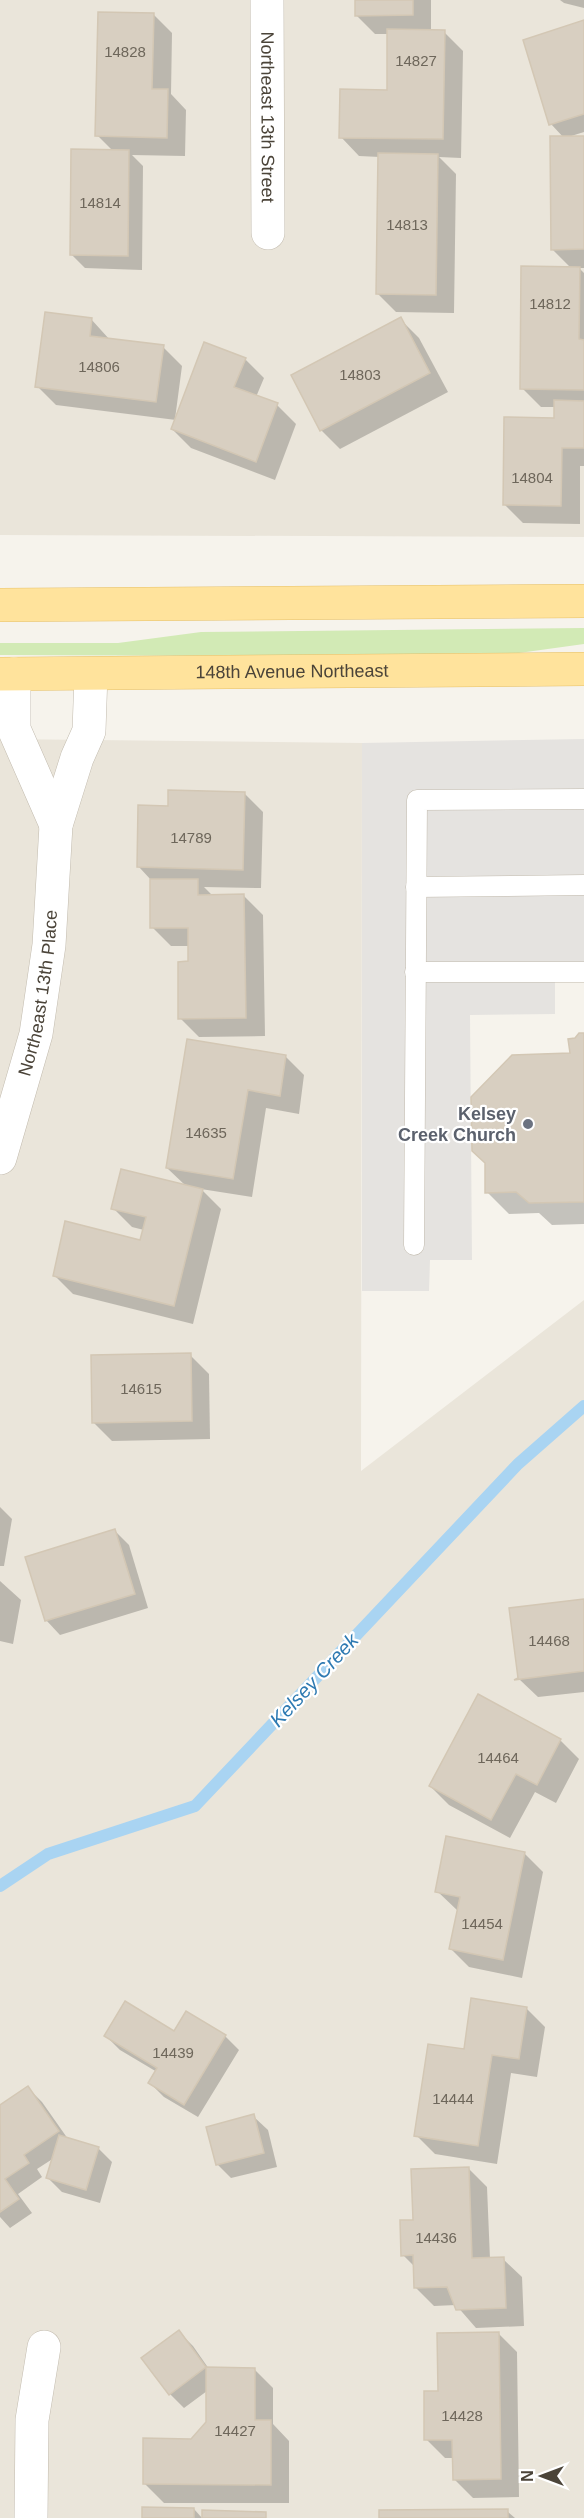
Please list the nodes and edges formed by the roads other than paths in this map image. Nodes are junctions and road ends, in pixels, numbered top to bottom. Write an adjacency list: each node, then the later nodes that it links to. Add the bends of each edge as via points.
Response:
1 (267, 0): 2 (street, Northeast 13th Street)
2 (268, 233)
3 (584, 601): 4 (main road)
4 (8, 607)
5 (584, 669): 7 (main road, 148th Avenue Northeast)
6 (7, 674): 7 (main road, 148th Avenue Northeast); 9 (street, Northeast 13th Place, via 14,729)
7 (91, 674): 9 (street, Northeast 13th Place, via 89,731)
8 (584, 799): 11 (lane, via 417,800)
9 (56, 825): 14 (street, Northeast 13th Place, via 49,945 36,1034)
10 (584, 885): 11 (lane)
11 (416, 887): 12 (lane)
12 (415, 972): 13 (lane); 15 (lane)
13 (584, 972)
14 (0, 1158)
15 (414, 1245)
16 (44, 2347): 17 (street, via 32,2420)
17 (31, 2518)

